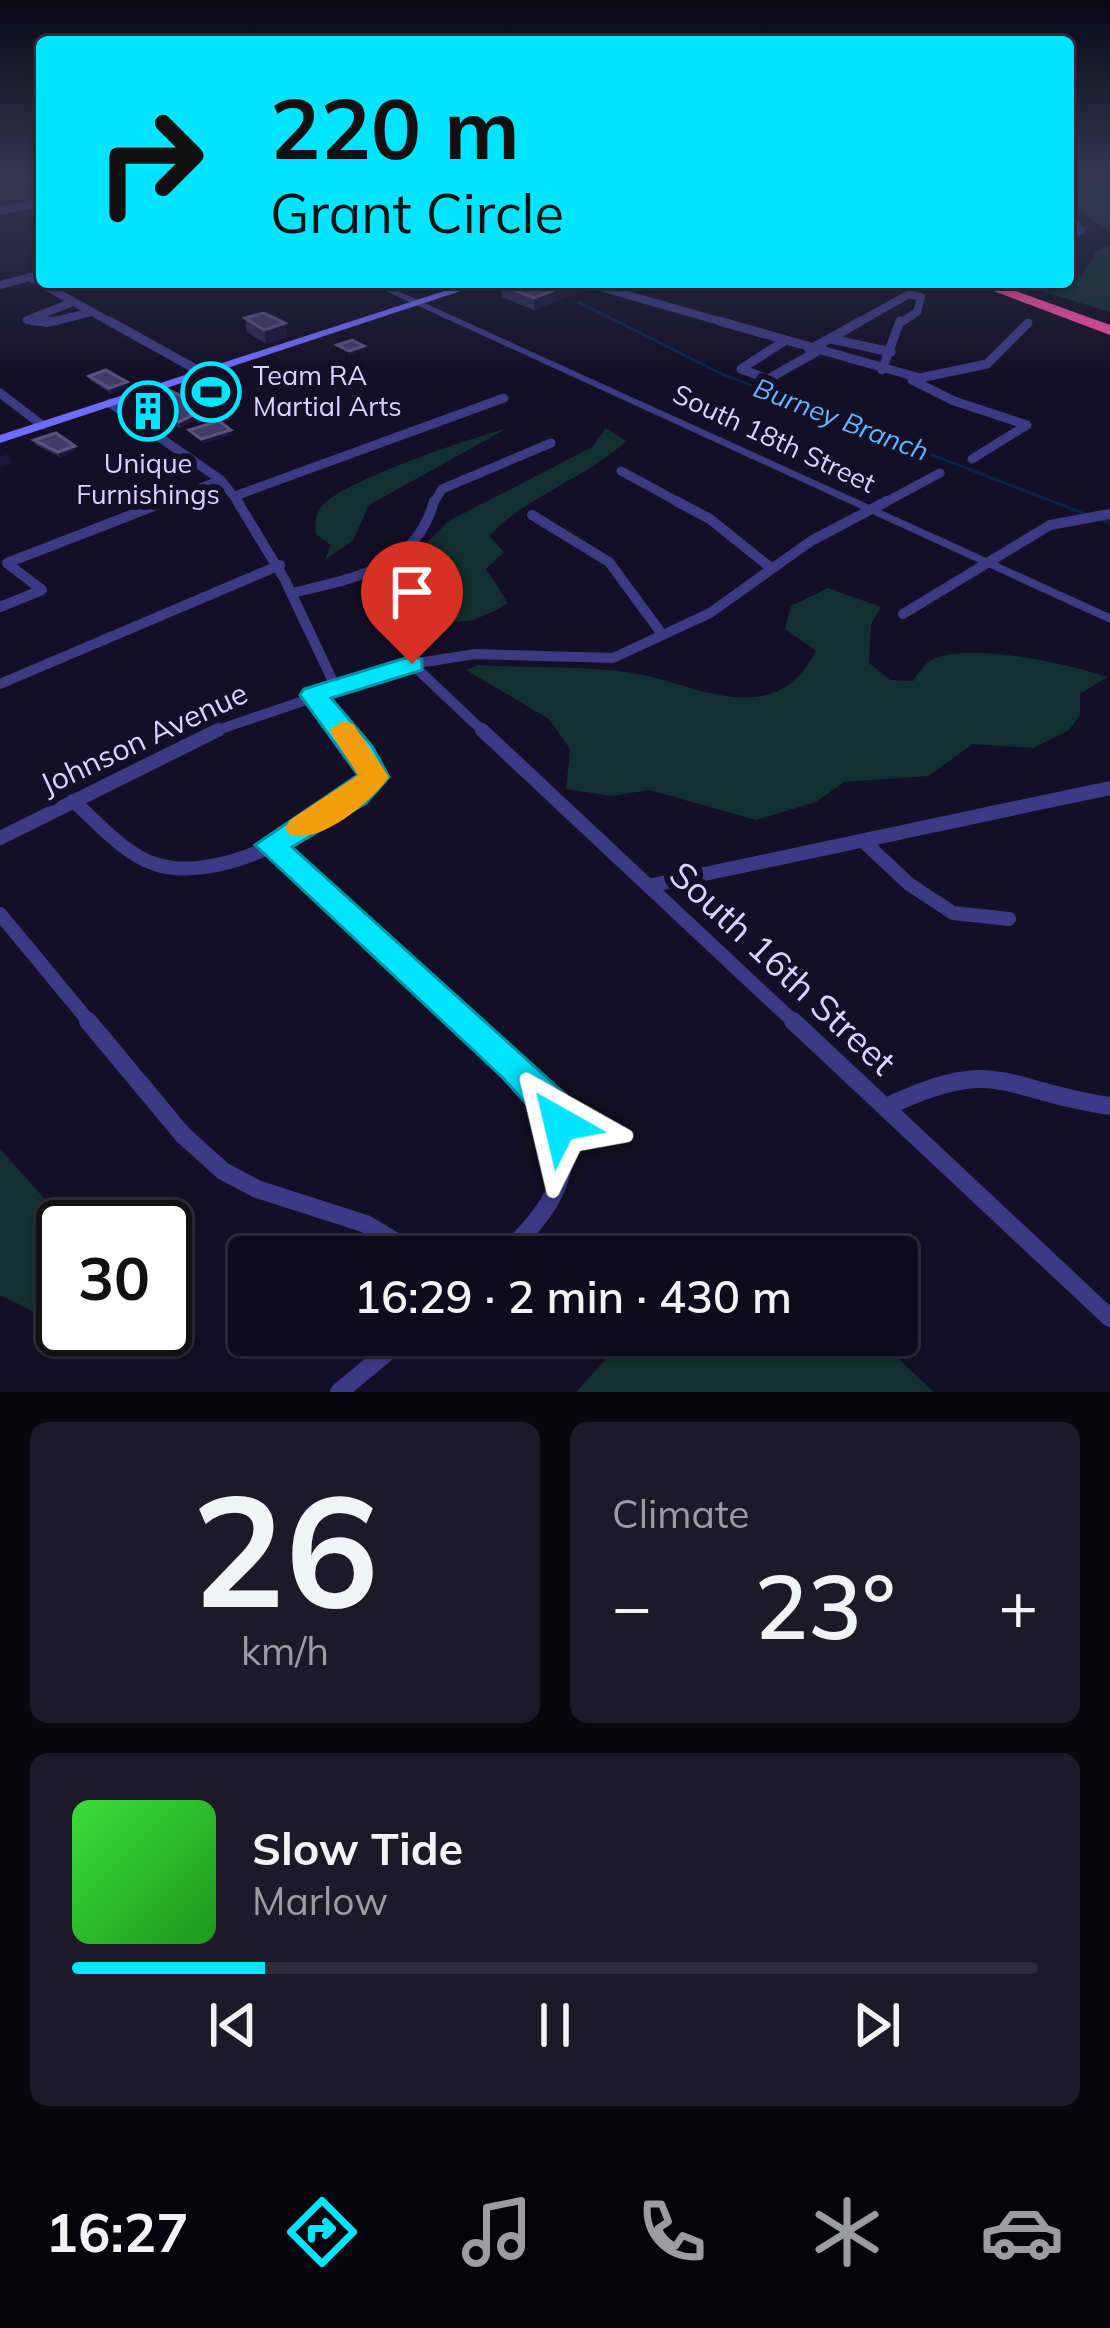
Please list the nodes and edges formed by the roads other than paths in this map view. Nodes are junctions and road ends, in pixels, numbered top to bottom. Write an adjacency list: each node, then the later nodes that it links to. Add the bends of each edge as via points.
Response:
1 (36, 275): 2 (street)
2 (28, 277): 3 (street); 4 (street)
3 (36, 281)
4 (0, 284)
5 (48, 288): 11 (street)
6 (385, 288): 12 (street, South 18th Street)
7 (465, 288): 12 (main road)
8 (602, 288): 18 (street)
9 (993, 288): 16 (highway)
10 (1021, 288): 14 (highway)
11 (74, 302): 13 (street); 13 (street, via 27,320)
12 (419, 303): 21 (main road); 34 (street, South 18th Street)
13 (93, 312): 21 (street)
14 (1110, 320)
15 (1028, 323): 22 (street, via 987,364)
16 (1110, 330)
17 (831, 339): 19 (street); 20 (street); 20 (street, via 909,294 921,297 917,312 900,321)
18 (782, 342): 19 (street); 19 (street, via 741,369 768,379)
19 (812, 351): 20 (street, via 864,365)
20 (887, 361): 22 (street)
21 (203, 373): 25 (main road)
22 (906, 376): 29 (street, via 1027,425)
23 (0, 393): 26 (street)
24 (504, 398): 33 (street)
25 (110, 403): 26 (main road); 32 (street)
26 (42, 425): 27 (main road)
27 (0, 439)
28 (551, 442): 40 (street, via 442,489 426,531 410,547 361,573)
29 (972, 459)
30 (621, 471): 39 (street, via 710,519)
31 (940, 472): 34 (street, Johnson Avenue)
32 (221, 480): 33 (street); 41 (street, via 8,563 42,590)
33 (236, 496): 38 (street)
34 (872, 510): 37 (street, South 18th Street); 39 (street, Johnson Avenue)
35 (1106, 514): 37 (street, via 1061,522)
36 (532, 515): 44 (street, via 618,567)
37 (989, 564): 42 (street); 43 (street, South 18th Street)
38 (280, 565): 40 (street); 46 (street)
39 (771, 568): 44 (street, Johnson Avenue, via 710,613)
40 (292, 593): 47 (street)
41 (0, 607)
42 (903, 614)
43 (1110, 619)
44 (662, 634): 45 (street, Johnson Avenue, via 598,661 475,654)
45 (412, 664): 47 (street, Johnson Avenue); 54 (street, South 16th Street)
46 (0, 684)
47 (336, 688): 48 (street, Johnson Avenue)
48 (313, 695): 50 (street, Johnson Avenue, via 208,733); 53 (street, via 374,777)
49 (1110, 788): 52 (street)
50 (73, 801): 51 (street, Johnson Avenue); 53 (street, via 151,863 181,871)
51 (0, 838)
52 (863, 841): 54 (street); 56 (street, via 953,913)
53 (271, 845): 60 (street, via 516,1067 557,1114 557,1191 545,1219)
54 (653, 885): 58 (street, South 16th Street)
55 (0, 914): 59 (street, via 183,1135 223,1171)
56 (1009, 919)
57 (1110, 1106): 58 (street, via 988,1074 951,1078)
58 (886, 1107): 61 (street, South 16th Street)
59 (387, 1236)
60 (525, 1236)
61 (1110, 1318)
62 (383, 1356): 63 (street)
63 (339, 1392)

